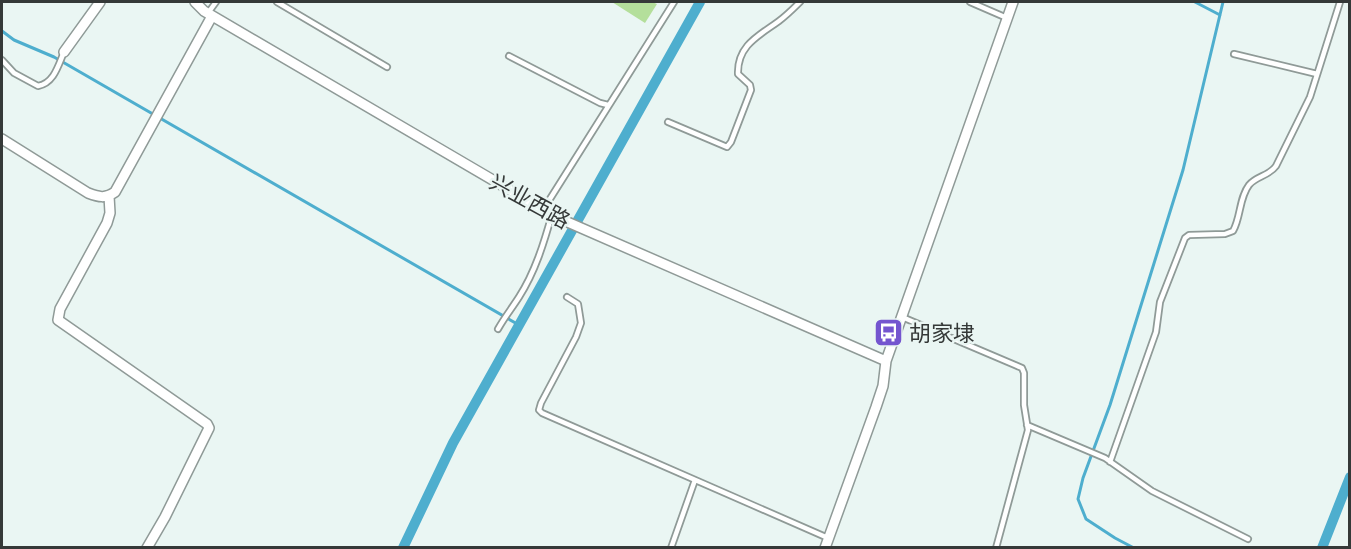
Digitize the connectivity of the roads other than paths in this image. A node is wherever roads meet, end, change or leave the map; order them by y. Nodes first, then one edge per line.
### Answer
1 (100, 2) edge
2 (194, 2) edge
3 (216, 2) edge
4 (277, 2) edge
5 (674, 2) edge
6 (800, 2) edge
7 (970, 2) edge
8 (1013, 2) edge
9 (1340, 2) edge
10 (210, 14) junction
11 (1007, 18) junction
12 (64, 52) joint
13 (1234, 54) dead end
14 (508, 56) dead end
15 (2, 60) edge
16 (387, 67) dead end
17 (1317, 74) junction
18 (608, 105) junction
19 (668, 122) dead end
20 (2, 139) edge
21 (109, 196) junction
22 (550, 214) junction
23 (567, 297) dead end
24 (901, 316) junction
25 (498, 329) dead end
26 (886, 361) junction
27 (1027, 425) junction
28 (1110, 462) junction
29 (695, 480) junction
30 (828, 537) junction
31 (1248, 539) dead end
32 (147, 548) edge
33 (671, 548) edge
34 (825, 548) edge
35 (996, 548) edge

1 - 12 street
2 - 10 street, 兴业西路
3 - 10 lane
4 - 16 lane
5 - 18 lane
6 - 19 lane
7 - 11 lane
8 - 11 street
9 - 17 lane
10 - 21 street
10 - 22 street, 兴业西路
11 - 24 street
12 - 15 lane
13 - 17 lane
14 - 18 lane
17 - 28 lane
18 - 22 lane
20 - 21 street
21 - 32 street
22 - 25 lane
22 - 26 street, 兴业西路
23 - 29 lane
24 - 26 street
24 - 27 lane
26 - 30 street
27 - 28 lane
27 - 35 lane
28 - 31 lane
29 - 30 lane
29 - 33 lane
30 - 34 street

